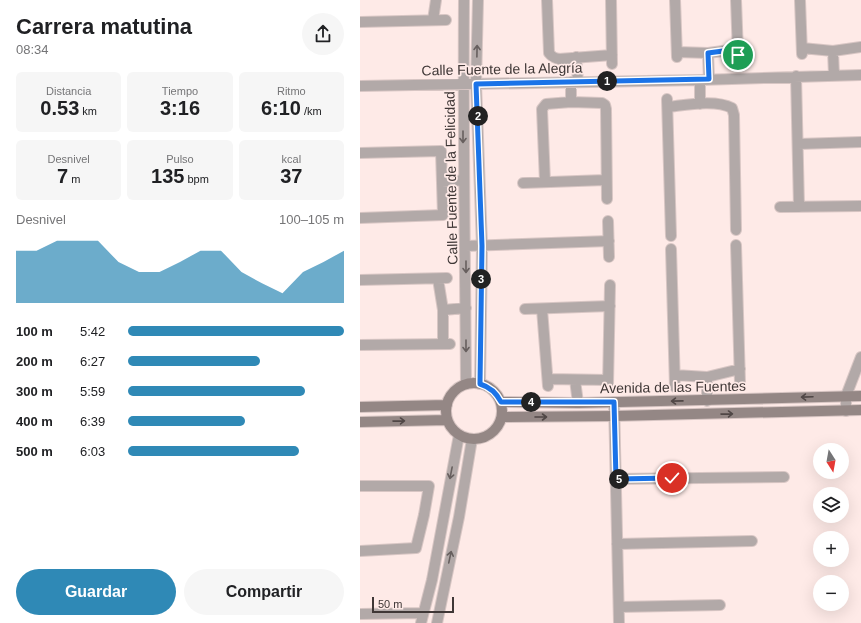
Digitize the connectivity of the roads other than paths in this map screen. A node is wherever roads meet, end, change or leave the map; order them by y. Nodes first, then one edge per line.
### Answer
1 (436, 0) edge
2 (464, 0) edge
3 (478, 0) edge
4 (547, 0) edge
5 (611, 0) edge
6 (676, 0) edge
7 (736, 0) edge
8 (800, 0) edge
9 (433, 20) junction
10 (446, 20) dead end
11 (360, 22) edge
12 (861, 47) edge
13 (833, 52) junction
14 (708, 53) junction
15 (576, 57) junction
16 (834, 75) junction
17 (861, 75) edge
18 (796, 76) junction
19 (704, 79) junction
20 (574, 82) junction
21 (464, 84) junction
22 (476, 84) junction
23 (360, 86) edge
24 (571, 102) junction
25 (700, 104) junction
26 (861, 142) edge
27 (798, 144) junction
28 (360, 153) edge
29 (464, 180) junction
30 (606, 180) junction
31 (442, 182) junction
32 (544, 182) junction
33 (523, 183) dead end
34 (607, 199) dead end
35 (861, 206) edge
36 (780, 207) dead end
37 (799, 207) junction
38 (360, 218) edge
39 (608, 221) dead end
40 (736, 230) dead end
41 (671, 236) dead end
42 (608, 241) junction
43 (736, 245) dead end
44 (466, 246) junction
45 (482, 246) junction
46 (672, 249) dead end
47 (609, 257) dead end
48 (360, 280) edge
49 (610, 285) dead end
50 (610, 306) junction
51 (466, 308) junction
52 (524, 309) dead end
53 (542, 309) junction
54 (443, 310) junction
55 (360, 345) edge
56 (861, 357) edge
57 (740, 369) junction
58 (675, 375) junction
59 (706, 377) junction
60 (575, 380) junction
61 (740, 383) dead end
62 (466, 384) junction
63 (480, 384) junction
64 (675, 387) dead end
65 (846, 396) junction
66 (861, 396) edge
67 (707, 401) junction
68 (501, 402) junction
69 (614, 402) junction
70 (578, 403) junction
71 (447, 405) junction
72 (360, 407) edge
73 (861, 410) edge
74 (846, 411) junction
75 (614, 416) junction
76 (502, 417) junction
77 (447, 420) junction
78 (360, 422) edge
79 (459, 435) junction
80 (472, 440) junction
81 (784, 476) dead end
82 (616, 479) junction
83 (361, 486) edge
84 (424, 515) junction
85 (443, 518) junction
86 (752, 541) dead end
87 (617, 544) junction
88 (362, 551) edge
89 (432, 580) junction
90 (445, 582) junction
91 (720, 605) dead end
92 (618, 607) junction
93 (422, 613) junction
94 (360, 614) edge
95 (420, 623) edge
96 (437, 623) edge
97 (619, 623) edge

1 - 9 street
2 - 21 street, Calle Fuente de la Felicidad
22 -> 3 street, Calle Fuente de la Felicidad
4 - 15 street
5 - 15 street
6 - 14 street
7 - 14 street
8 - 13 street
9 - 10 street
9 - 11 street
12 - 13 street
13 - 16 street
14 - 19 street
15 - 20 street
16 - 17 street, Calle Fuente de la Alegría
16 - 18 street, Calle Fuente de la Alegría
18 - 19 street, Calle Fuente de la Alegría
18 - 27 street
19 - 20 street, Calle Fuente de la Alegría
19 - 25 street
20 - 22 street, Calle Fuente de la Alegría
20 - 24 street
21 - 22 street, Calle Fuente de la Alegría
21 - 23 street, Calle Fuente de la Alegría
21 -> 29 street, Calle Fuente de la Felicidad
22 - 45 street, Calle Fuente de la Felicidad
24 - 30 street
24 - 32 street
25 - 40 street
25 - 41 street
26 - 27 street
27 - 37 street
28 - 31 street
29 - 31 street
29 - 44 street, Calle Fuente de la Felicidad
30 - 32 street
30 - 34 street
31 - 38 street
32 - 33 street
35 - 37 street
36 - 37 street
39 - 42 street
42 - 45 street
42 - 47 street
43 - 57 street
44 - 45 street
44 -> 51 street, Calle Fuente de la Felicidad
45 - 63 street, Calle Fuente de la Felicidad
46 - 58 street
48 - 54 street
49 - 50 street
50 - 53 street
50 - 60 street
51 - 54 street
51 -> 62 street, Calle Fuente de la Felicidad
52 - 53 street
53 - 60 street
54 - 55 street
56 - 65 street
57 - 59 street
57 - 61 street
58 - 59 street
58 - 64 street
59 - 67 street
60 - 70 street
62 - 63 street
62 - 71 street
63 - 68 street
65 - 66 street, Avenida de las Fuentes
65 -> 67 street, Avenida de las Fuentes
65 - 74 street
67 -> 69 street, Avenida de las Fuentes
68 - 70 street, Avenida de las Fuentes
68 - 76 street
69 - 70 street, Avenida de las Fuentes
69 - 75 street
71 - 72 street
71 - 77 street
73 - 74 street, Avenida de las Fuentes
75 -> 74 street, Avenida de las Fuentes
76 -> 75 street, Avenida de las Fuentes
75 - 82 street
76 - 80 street
78 -> 77 street
77 - 79 street
79 - 80 street
79 -> 85 street
90 -> 80 street
81 - 82 street
82 - 87 street
83 - 84 street
84 - 85 street
84 - 88 street
85 - 89 street
86 - 87 street
87 - 92 street
89 - 90 street
89 - 93 street
90 - 96 street
91 - 92 street
92 - 97 street
93 - 94 street
93 - 95 street

